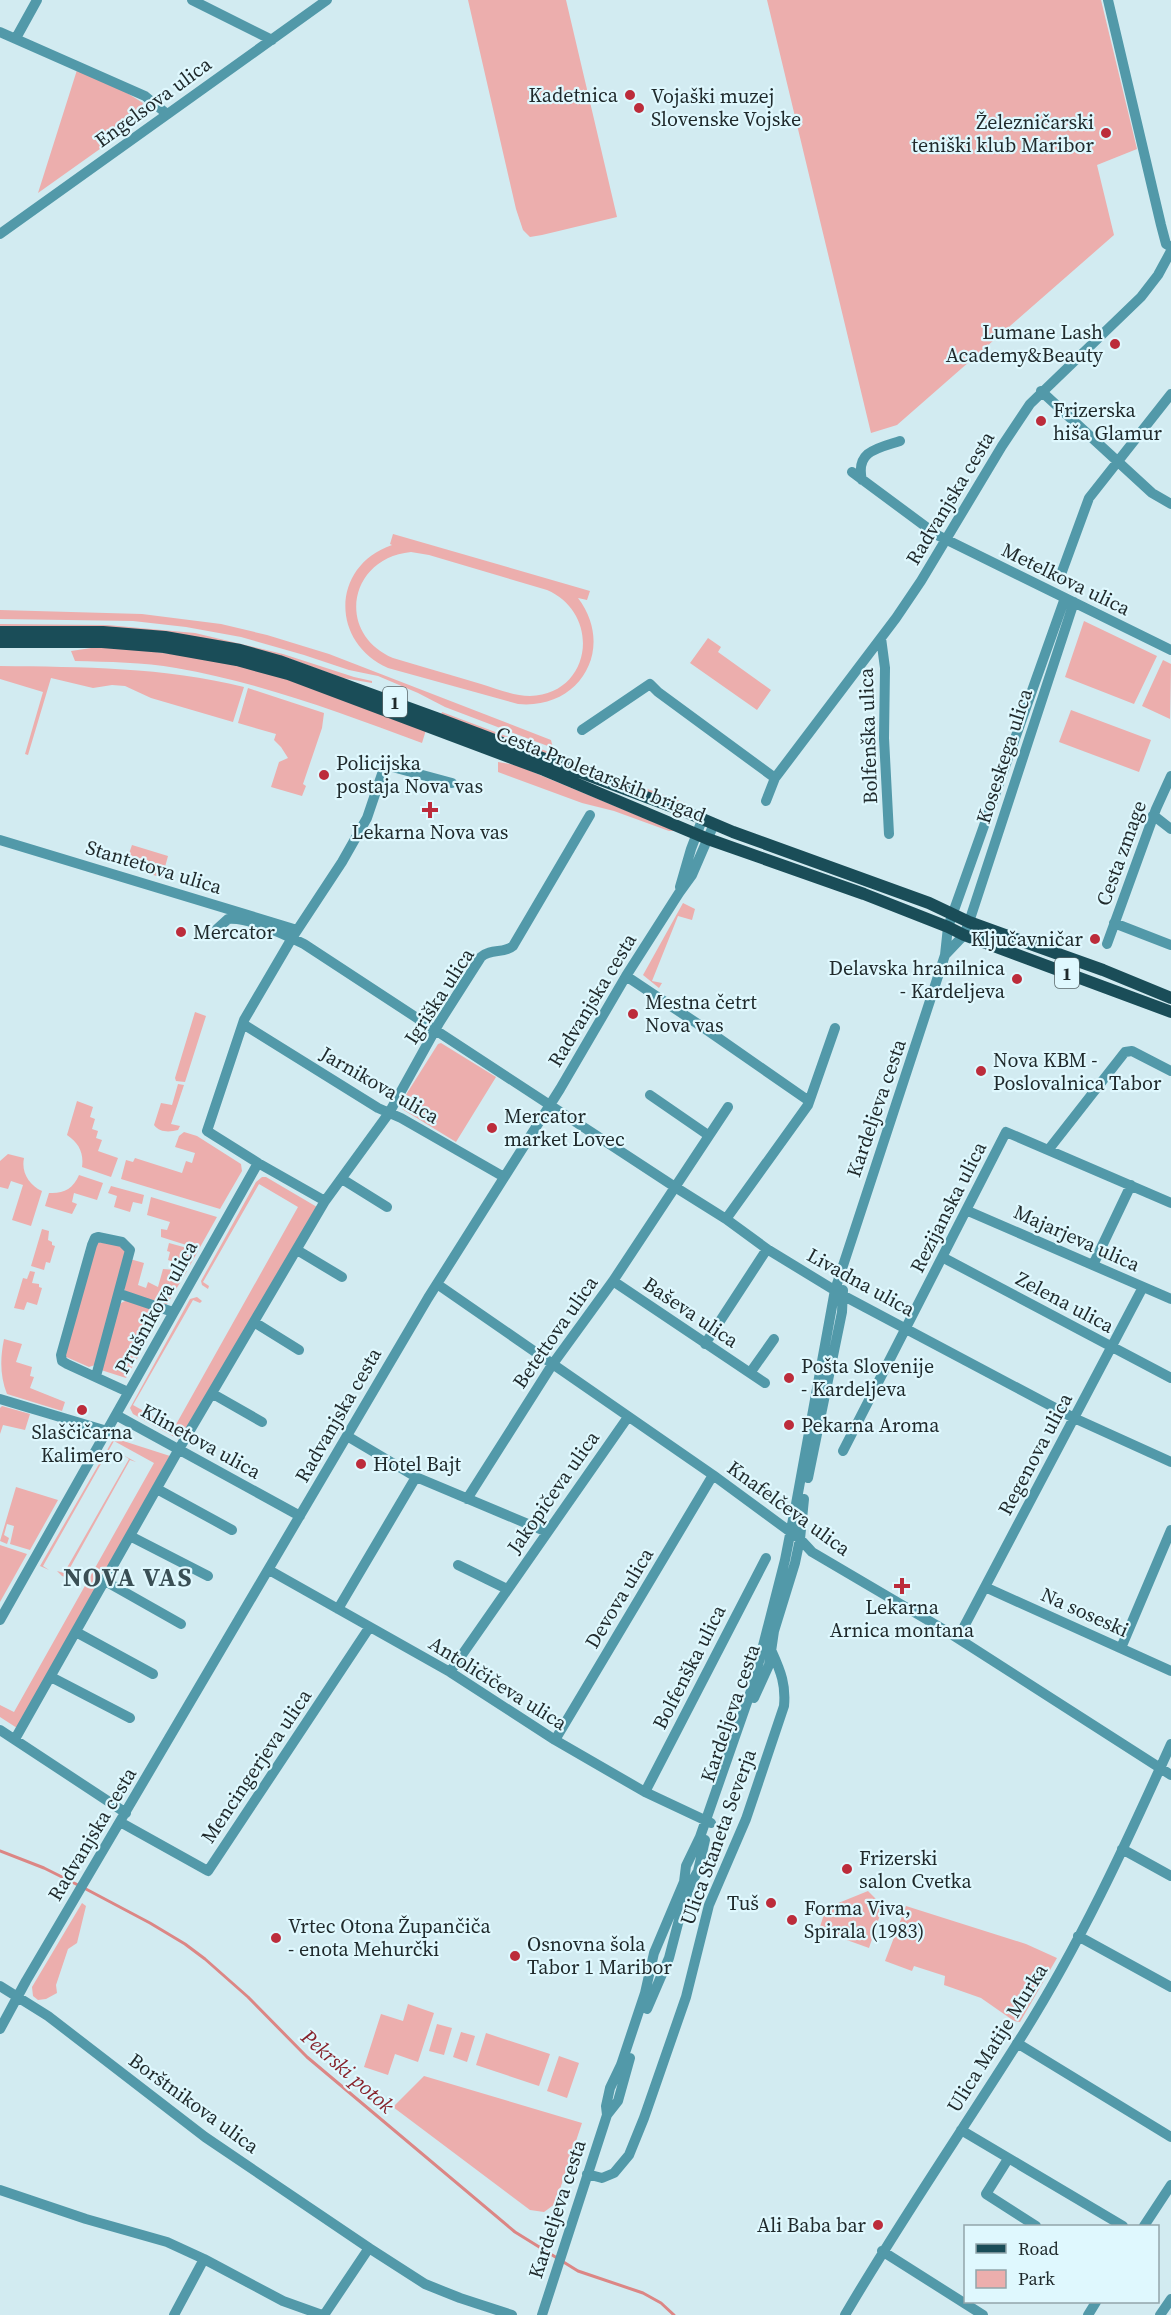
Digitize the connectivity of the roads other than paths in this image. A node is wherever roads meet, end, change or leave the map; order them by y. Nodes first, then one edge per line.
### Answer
1 (37, 0) edge
2 (192, 0) edge
3 (327, 0) edge
4 (1108, 0) edge
5 (0, 32) edge
6 (16, 38) junction
7 (272, 40) junction
8 (167, 114) junction
9 (0, 234) edge
10 (1171, 249) edge
11 (1041, 391) junction
12 (1171, 394) edge
13 (900, 441) dead end
14 (1118, 461) junction
15 (852, 472) dead end
16 (862, 480) junction
17 (1171, 504) edge
18 (945, 539) junction
19 (1060, 577) dead end
20 (1069, 600) junction
21 (0, 632) edge
22 (881, 638) junction
23 (0, 642) edge
24 (1171, 650) edge
25 (582, 730) dead end
26 (1171, 776) edge
27 (775, 778) junction
28 (452, 783) dead end
29 (766, 801) dead end
30 (590, 815) dead end
31 (1154, 815) junction
32 (708, 822) junction
33 (1171, 829) edge
34 (889, 834) dead end
35 (702, 836) junction
36 (0, 840) edge
37 (953, 913) junction
38 (969, 921) junction
39 (1114, 923) junction
40 (948, 927) junction
41 (217, 929) dead end
42 (295, 934) junction
43 (964, 935) junction
44 (1107, 944) dead end
45 (1171, 945) edge
46 (945, 955) junction
47 (626, 976) junction
48 (1171, 998) edge
49 (1171, 1012) edge
50 (243, 1022) junction
51 (835, 1028) dead end
52 (436, 1030) junction
53 (1171, 1071) edge
54 (650, 1095) dead end
55 (809, 1101) junction
56 (550, 1104) junction
57 (728, 1107) dead end
58 (389, 1113) junction
59 (708, 1135) junction
60 (1048, 1149) junction
61 (258, 1163) junction
62 (504, 1177) junction
63 (342, 1179) junction
64 (1131, 1185) junction
65 (675, 1187) junction
66 (325, 1201) junction
67 (1171, 1203) edge
68 (387, 1207) dead end
69 (968, 1211) junction
70 (726, 1219) junction
71 (767, 1249) junction
72 (297, 1250) junction
73 (942, 1257) junction
74 (1093, 1264) junction
75 (342, 1277) dead end
76 (613, 1281) junction
77 (437, 1284) junction
78 (1143, 1287) junction
79 (840, 1293) junction
80 (120, 1294) junction
81 (1171, 1299) edge
82 (173, 1312) junction
83 (254, 1322) junction
84 (906, 1327) junction
85 (774, 1339) dead end
86 (705, 1344) junction
87 (1111, 1347) junction
88 (299, 1350) dead end
89 (552, 1365) junction
90 (750, 1373) junction
91 (96, 1376) junction
92 (1171, 1378) edge
93 (765, 1383) dead end
94 (128, 1392) junction
95 (213, 1394) junction
96 (0, 1399) edge
97 (116, 1414) junction
98 (628, 1417) junction
99 (1074, 1418) junction
100 (262, 1422) dead end
101 (107, 1431) junction
102 (346, 1436) junction
103 (179, 1449) junction
104 (843, 1451) dead end
105 (1171, 1461) edge
106 (713, 1475) junction
107 (416, 1477) junction
108 (157, 1489) junction
109 (466, 1499) junction
110 (300, 1516) junction
111 (232, 1530) dead end
112 (1171, 1530) edge
113 (547, 1532) junction
114 (790, 1532) junction
115 (130, 1536) junction
116 (800, 1539) junction
117 (766, 1558) dead end
118 (458, 1564) dead end
119 (269, 1570) junction
120 (208, 1576) dead end
121 (105, 1581) junction
122 (985, 1587) junction
123 (507, 1588) junction
124 (338, 1609) junction
125 (0, 1620) edge
126 (181, 1624) dead end
127 (369, 1628) junction
128 (76, 1632) junction
129 (958, 1638) junction
130 (1121, 1648) junction
131 (771, 1652) junction
132 (1171, 1671) edge
133 (450, 1672) junction
134 (153, 1674) dead end
135 (51, 1677) junction
136 (130, 1718) dead end
137 (0, 1730) edge
138 (15, 1739) junction
139 (555, 1740) junction
140 (1171, 1744) edge
141 (1160, 1769) junction
142 (1171, 1775) edge
143 (645, 1792) junction
144 (123, 1817) junction
145 (708, 1822) junction
146 (1122, 1849) junction
147 (1171, 1876) edge
148 (1078, 1936) junction
149 (0, 1986) edge
150 (1171, 1987) edge
151 (18, 1996) junction
152 (0, 2029) edge
153 (1017, 2043) junction
154 (607, 2115) junction
155 (961, 2130) junction
156 (1171, 2137) edge
157 (1008, 2159) junction
158 (587, 2174) junction
159 (1171, 2185) edge
160 (0, 2190) edge
161 (1034, 2225) edge
162 (1121, 2225) edge
163 (1145, 2225) edge
164 (369, 2248) junction
165 (882, 2252) junction
166 (204, 2259) junction
167 (1171, 2299) edge
168 (174, 2315) edge
169 (323, 2315) edge
170 (512, 2315) edge
171 (542, 2315) edge
172 (845, 2315) edge
173 (983, 2315) edge
174 (1160, 2315) edge

1 - 6 street
2 - 7 street
3 - 7 street, Engelsova ulica
4 - 10 street
5 - 6 street
6 - 8 street
7 - 8 street, Engelsova ulica
8 - 9 street, Engelsova ulica
10 - 11 street, Radvanjska cesta
11 - 14 street
11 - 18 street, Radvanjska cesta
12 - 14 street
13 - 16 street
14 - 17 street
14 - 19 street
15 - 16 street, Metelkova ulica
16 - 18 street, Metelkova ulica
18 - 20 street, Metelkova ulica
18 - 22 street, Radvanjska cesta
20 - 24 street, Metelkova ulica
20 - 37 street, Koseskega ulica
20 - 38 street, Koseskega ulica
21 - 32 main road, Cesta Proletarskih brigad / 1
22 - 27 street, Radvanjska cesta
22 - 34 street, Bolfenška ulica
23 - 35 main road, Cesta Proletarskih brigad / 1
25 - 27 street
26 - 31 street, Cesta zmage
27 - 29 street, Radvanjska cesta
28 - 42 street
30 - 52 street, Igriška ulica
31 - 33 street
31 - 39 street, Cesta zmage
32 - 35 street, Radvanjska cesta
32 - 37 main road, Cesta Proletarskih brigad / 1
35 - 40 main road, Cesta Proletarskih brigad / 1
35 - 47 street, Radvanjska cesta
36 - 42 street, Stantetova ulica
37 - 38 main road, Cesta Proletarskih brigad / 1
37 - 40 street, Koseskega ulica
38 - 43 street, Koseskega ulica
38 - 48 main road, Cesta Proletarskih brigad / 1
39 - 44 street, Cesta zmage
39 - 45 street
40 - 43 main road, Cesta Proletarskih brigad / 1
40 - 46 street, Koseskega ulica
41 - 42 street
42 - 50 street
42 - 52 street, Livadna ulica
43 - 46 street
43 - 49 main road, Cesta Proletarskih brigad / 1
46 - 79 street, Kardeljeva cesta
47 - 55 street
47 - 56 street, Radvanjska cesta
50 - 58 street, Jarnikova ulica
50 - 61 street
51 - 55 street
52 - 56 street, Livadna ulica
52 - 58 street, Igriška ulica
53 - 60 street
54 - 59 street
55 - 70 street
56 - 62 street, Radvanjska cesta
56 - 65 street, Livadna ulica
57 - 59 street, Betettova ulica
58 - 62 street, Jarnikova ulica
58 - 63 street, Igriška ulica
59 - 65 street, Betettova ulica
60 - 64 street, Rezijanska ulica
60 - 69 street, Rezijanska ulica
61 - 66 street
61 - 82 street, Prušnikova ulica
62 - 77 street, Radvanjska cesta
63 - 66 street, Igriška ulica
63 - 68 street
64 - 67 street, Rezijanska ulica
64 - 74 street
65 - 70 street, Livadna ulica
65 - 76 street, Betettova ulica
66 - 72 street, Igriška ulica
69 - 73 street, Rezijanska ulica
69 - 74 street, Majarjeva ulica
70 - 71 street, Livadna ulica
71 - 79 street, Livadna ulica
71 - 86 street
72 - 75 street
72 - 83 street, Igriška ulica
73 - 84 street, Rezijanska ulica
73 - 87 street, Zelena ulica
74 - 78 street, Majarjeva ulica
76 - 86 street, Baševa ulica
76 - 89 street, Betettova ulica
77 - 89 street, Knafelčeva ulica
77 - 102 street, Radvanjska cesta
78 - 81 street, Majarjeva ulica
78 - 87 street, Regenova ulica
79 - 84 street, Livadna ulica
79 - 114 street, Kardeljeva cesta
79 - 116 street, Kardeljeva cesta
80 - 82 street
80 - 91 street
80 - 91 street
82 - 94 street, Prušnikova ulica
83 - 88 street
83 - 95 street, Igriška ulica
84 - 99 street, Livadna ulica
84 - 104 street, Rezijanska ulica
85 - 90 street, Baševa ulica
86 - 90 street, Baševa ulica
87 - 92 street, Zelena ulica
87 - 99 street, Regenova ulica
89 - 98 street, Knafelčeva ulica
89 - 109 street, Betettova ulica
90 - 93 street, Baševa ulica
91 - 94 street
94 - 97 street, Prušnikova ulica
95 - 100 street
95 - 103 street, Igriška ulica
96 - 101 street
97 - 101 street, Prušnikova ulica
97 - 103 street, Klinetova ulica
98 - 106 street, Knafelčeva ulica
98 - 113 street, Jakopičeva ulica
99 - 105 street, Livadna ulica
99 - 122 street, Regenova ulica
101 - 125 street, Prušnikova ulica
102 - 107 street
102 - 110 street, Radvanjska cesta
103 - 108 street, Igriška ulica
103 - 110 street, Klinetova ulica
106 - 114 street, Knafelčeva ulica
106 - 139 street, Devova ulica
107 - 109 street
107 - 124 street
108 - 111 street
108 - 115 street, Igriška ulica
109 - 113 street
110 - 119 street, Radvanjska cesta
112 - 130 street
113 - 123 street, Jakopičeva ulica
114 - 116 street, Knafelčeva ulica
114 - 145 street, Kardeljeva cesta
115 - 120 street
115 - 121 street, Igriška ulica
116 - 129 street, Knafelčeva ulica
116 - 131 street, Kardeljeva cesta
117 - 143 street, Bolfenška ulica
118 - 123 street
119 - 124 street, Antoličičeva ulica
119 - 144 street, Radvanjska cesta
121 - 126 street
121 - 128 street, Igriška ulica
122 - 129 street, Regenova ulica
122 - 130 street, Na soseski
123 - 133 street, Jakopičeva ulica
124 - 127 street, Antoličičeva ulica
127 - 133 street, Antoličičeva ulica
127 - 144 street, Mencingerjeva ulica
128 - 134 street
128 - 135 street, Igriška ulica
129 - 141 street, Knafelčeva ulica
130 - 132 street, Na soseski
131 - 145 street, Kardeljeva cesta
131 - 158 street, Ulica Staneta Severja
133 - 139 street, Antoličičeva ulica
135 - 136 street
135 - 138 street, Igriška ulica
137 - 138 street
138 - 144 street
139 - 143 street, Antoličičeva ulica
140 - 141 street, Ulica Matije Murka
141 - 142 street, Knafelčeva ulica
141 - 146 street, Ulica Matije Murka
143 - 145 street, Antoličičeva ulica
144 - 151 street, Radvanjska cesta
145 - 154 street, Kardeljeva cesta
145 - 154 street, Kardeljeva cesta
146 - 147 street
146 - 148 street, Ulica Matije Murka
148 - 150 street
148 - 153 street, Ulica Matije Murka
149 - 151 street, Borštnikova ulica
151 - 152 street, Radvanjska cesta
151 - 164 street, Borštnikova ulica
153 - 155 street, Ulica Matije Murka
153 - 156 street
154 - 158 street, Kardeljeva cesta
155 - 157 street
155 - 165 street, Ulica Matije Murka
157 - 161 street
157 - 162 street
158 - 171 street, Kardeljeva cesta
159 - 163 street
160 - 166 street
164 - 169 street
164 - 170 street, Borštnikova ulica
165 - 172 street, Ulica Matije Murka
165 - 173 street
166 - 168 street
166 - 169 street
167 - 174 street

